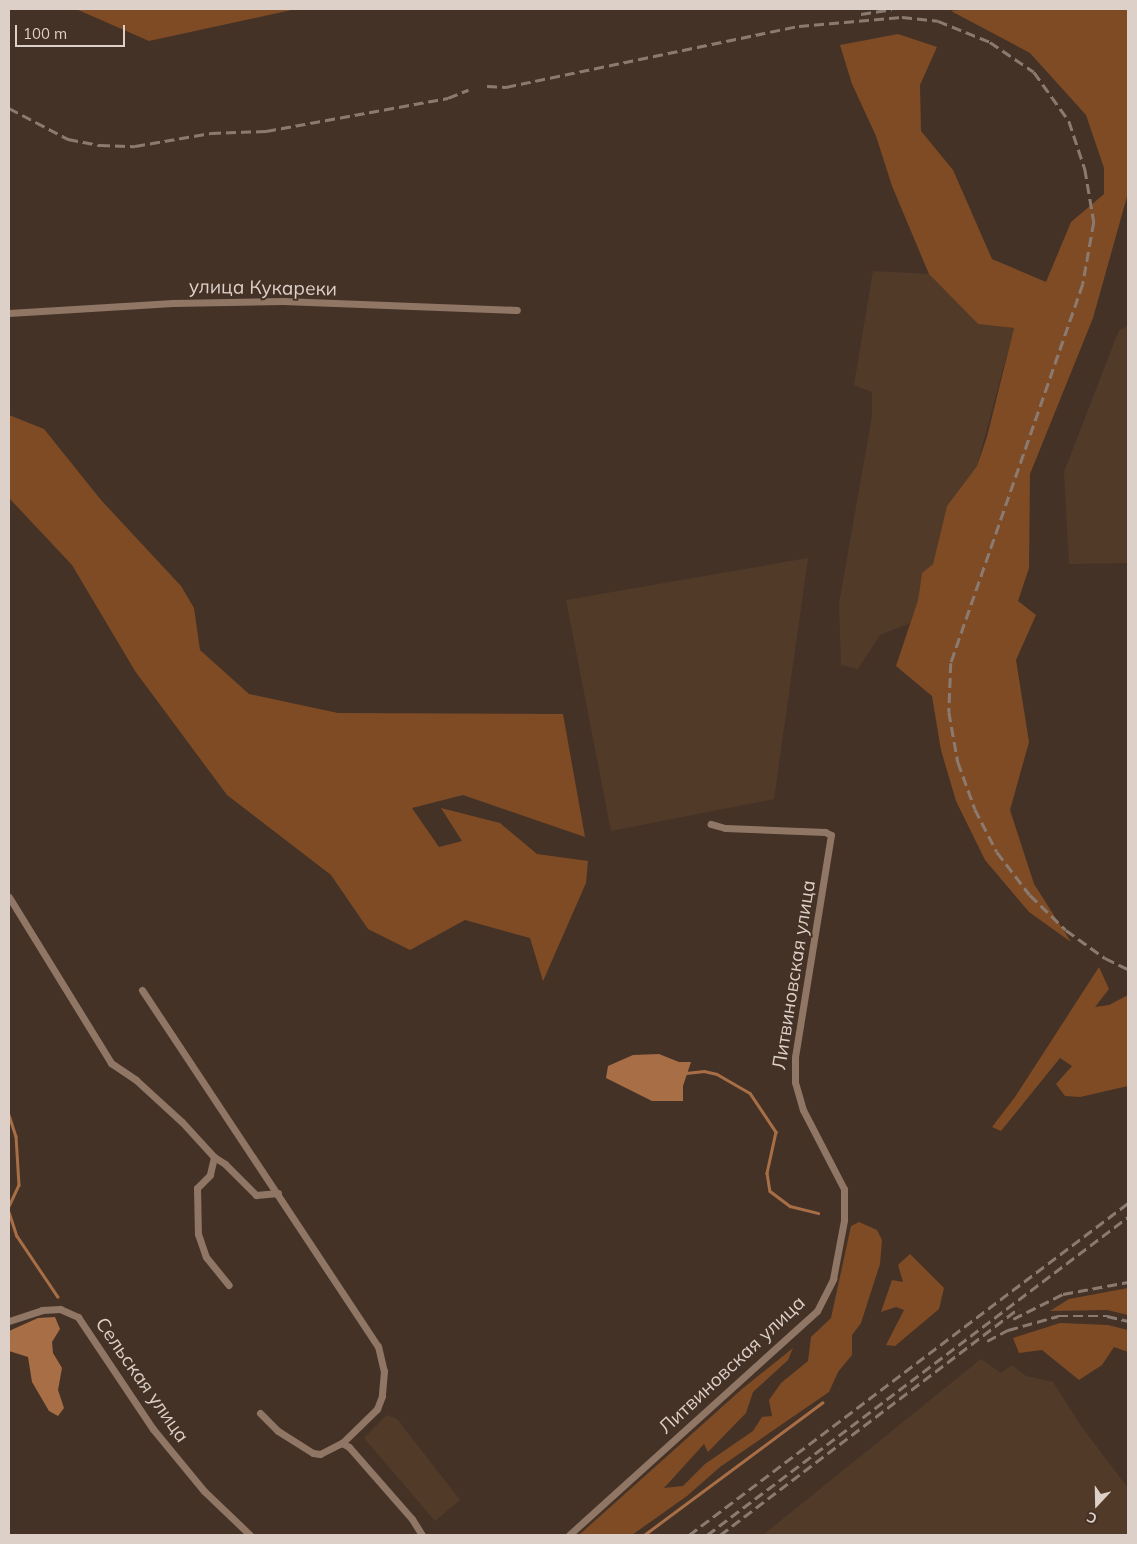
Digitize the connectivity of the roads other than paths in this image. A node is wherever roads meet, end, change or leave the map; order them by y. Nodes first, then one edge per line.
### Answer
1 (516, 310) dead end
2 (9, 313) edge
3 (711, 824) dead end
4 (9, 897) edge
5 (142, 990) dead end
6 (214, 1157) junction
7 (278, 1193) junction
8 (230, 1285) dead end
9 (9, 1321) edge
10 (260, 1413) dead end
11 (342, 1443) junction
12 (250, 1535) edge
13 (422, 1535) edge
14 (569, 1535) edge

1 - 2 street, улица Кукареки
3 - 14 street, Литвиновская улица
4 - 6 street
5 - 7 street
6 - 7 street
6 - 8 street
7 - 11 street
9 - 12 street, Сельская улица
10 - 11 street
11 - 13 street

